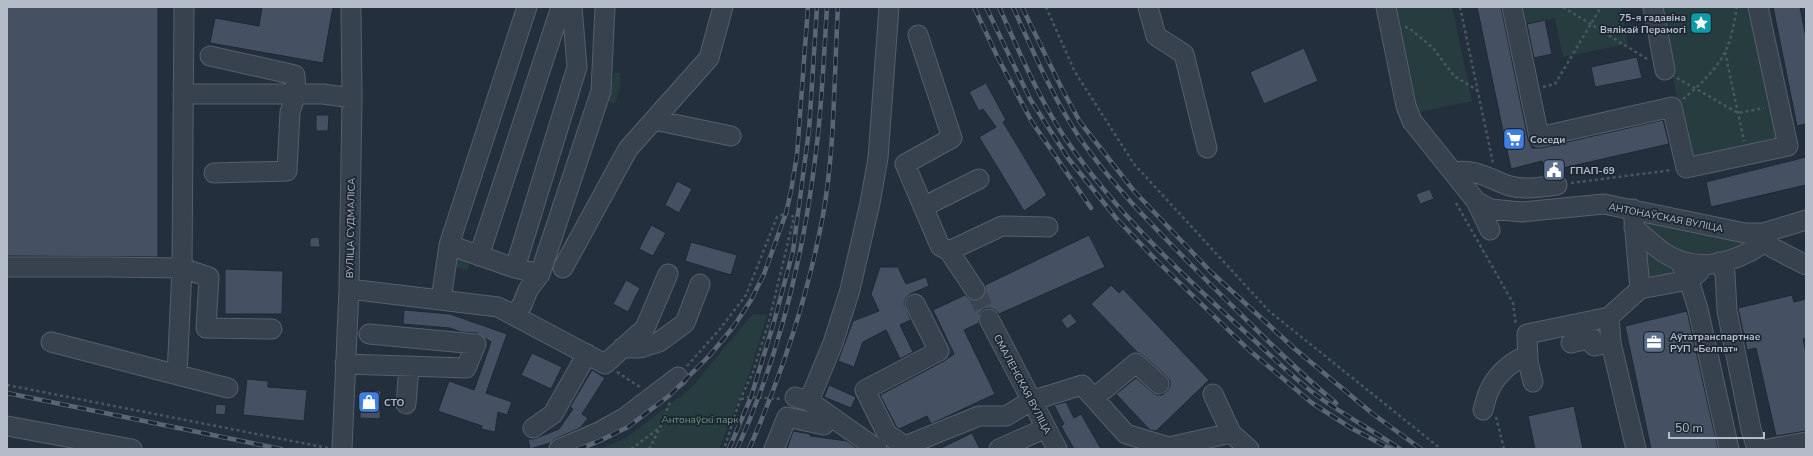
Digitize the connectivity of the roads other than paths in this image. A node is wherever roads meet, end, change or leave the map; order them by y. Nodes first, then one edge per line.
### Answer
1 (184, 7) edge
2 (351, 7) edge
3 (528, 7) edge
4 (561, 7) edge
5 (572, 7) edge
6 (605, 7) edge
7 (723, 7) edge
8 (890, 7) edge
9 (1148, 7) edge
10 (1512, 7) edge
11 (1653, 7) edge
12 (1758, 7) edge
13 (1388, 14) edge
14 (918, 35) dead end
15 (210, 56) dead end
16 (1665, 70) road end
17 (183, 94) junction
18 (296, 94) junction
19 (352, 98) junction
20 (654, 120) junction
21 (731, 136) dead end
22 (1207, 148) dead end
23 (1453, 172) junction
24 (214, 173) dead end
25 (979, 179) dead end
26 (1557, 185) road end
27 (1476, 201) junction
28 (923, 207) junction
29 (1633, 209) junction
30 (1806, 220) edge
31 (1048, 227) dead end
32 (1634, 228) junction
33 (1490, 230) dead end
34 (1765, 237) junction
35 (449, 245) junction
36 (950, 251) junction
37 (479, 256) junction
38 (1679, 260) junction
39 (1714, 264) junction
40 (1806, 265) edge
41 (7, 267) edge
42 (182, 268) junction
43 (515, 268) junction
44 (563, 268) dead end
45 (540, 274) junction
46 (668, 274) dead end
47 (1689, 280) junction
48 (700, 284) dead end
49 (349, 289) junction
50 (1640, 289) junction
51 (975, 290) tunnel mouth
52 (441, 300) junction
53 (915, 304) dead end
54 (513, 315) junction
55 (1609, 317) junction
56 (989, 319) tunnel mouth
57 (272, 329) dead end
58 (369, 334) dead end
59 (51, 342) dead end
60 (1571, 343) dead end
61 (1611, 343) junction
62 (622, 348) junction
63 (587, 354) junction
64 (1528, 356) junction
65 (345, 364) junction
66 (408, 367) junction
67 (177, 375) junction
68 (678, 377) road end
69 (1533, 382) dead end
70 (1159, 384) dead end
71 (228, 388) dead end
72 (1214, 394) dead end
73 (1094, 398) junction
74 (1031, 401) junction
75 (406, 404) dead end
76 (1489, 412) road end
77 (824, 425) dead end
78 (7, 426) edge
79 (533, 428) dead end
80 (1046, 428) junction
81 (1231, 433) junction
82 (1806, 442) edge
83 (132, 449) edge
84 (335, 449) edge
85 (559, 449) edge
86 (774, 449) edge
87 (877, 449) edge
88 (999, 449) edge
89 (1057, 449) edge
90 (1250, 449) edge
91 (1636, 449) edge
92 (1729, 449) edge
93 (1757, 449) edge
94 (1768, 449) edge

1 - 17 street
2 - 19 street, ВУЛІЦА СУДМАЛІСА
3 - 35 street
4 - 37 street
5 - 43 street
6 - 45 street
7 - 20 street
8 - 87 street
9 - 22 street
10 - 12 street
11 - 16 street
13 - 23 street, АНТОНАЎСКАЯ ВУЛІЦА
14 - 28 street
15 - 18 street
17 - 18 street
17 - 42 street
18 - 19 street
18 - 24 street
19 - 49 street, ВУЛІЦА СУДМАЛІСА
20 - 21 street
20 - 44 street
23 - 26 street
23 - 27 street, АНТОНАЎСКАЯ ВУЛІЦА
25 - 28 street
27 - 29 street, АНТОНАЎСКАЯ ВУЛІЦА
27 - 33 street
28 - 36 street
29 - 32 street
29 - 34 street, АНТОНАЎСКАЯ ВУЛІЦА
30 - 34 street, АНТОНАЎСКАЯ ВУЛІЦА
31 - 36 street
32 - 38 street
32 - 50 street
34 - 39 street
34 - 40 street
35 - 37 street
35 - 52 street
36 - 51 street
37 - 43 street
38 - 39 street
38 - 47 street
39 - 47 street
39 - 93 street
41 - 42 street
42 - 57 street
42 - 67 street
43 - 45 street
45 - 54 street
46 - 62 street
47 - 50 street
47 - 92 street
48 - 62 street
49 - 52 street
49 - 65 street, ВУЛІЦА СУДМАЛІСА
50 - 55 street
52 - 54 street
53 - 74 street
54 - 63 street
55 - 61 street
55 - 64 street
56 - 74 street, СМАЛЕНСКАЯ ВУЛІЦА
58 - 66 street
59 - 67 street
60 - 61 street
61 - 91 street
62 - 63 street
63 - 79 street
64 - 69 street
64 - 76 street
65 - 66 street
65 - 84 street, ВУЛІЦА СУДМАЛІСА
66 - 75 street
67 - 71 street
68 - 85 street
70 - 73 street
72 - 81 street
73 - 74 street
73 - 81 street
74 - 80 street, СМАЛЕНСКАЯ ВУЛІЦА
77 - 86 street
78 - 83 street
80 - 88 street
80 - 89 street, СМАЛЕНСКАЯ ВУЛІЦА
81 - 90 street
82 - 94 street

